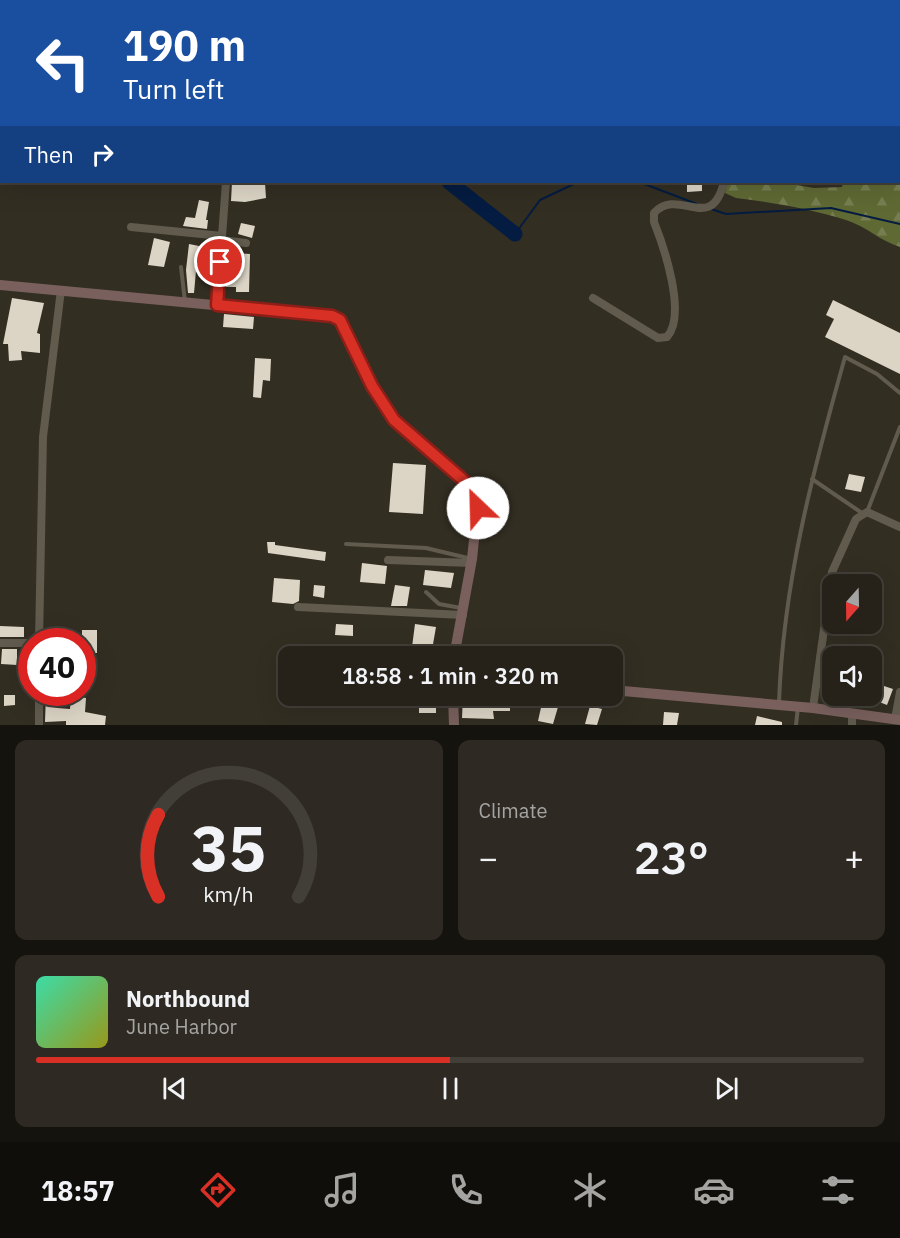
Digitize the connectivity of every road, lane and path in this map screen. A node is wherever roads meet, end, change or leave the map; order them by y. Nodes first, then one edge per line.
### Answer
1 (226, 183) edge
2 (724, 183) edge
3 (131, 227) dead end
4 (222, 238) junction
5 (246, 243) dead end
6 (181, 267) dead end
7 (0, 285) edge
8 (61, 290) junction
9 (593, 297) dead end
10 (185, 303) junction
11 (217, 305) junction
12 (900, 393) edge
13 (900, 427) edge
14 (812, 479) junction
15 (865, 512) junction
16 (900, 527) edge
17 (346, 544) dead end
18 (388, 560) dead end
19 (472, 561) junction
20 (426, 592) dead end
21 (298, 607) dead end
22 (464, 611) junction
23 (39, 628) edge
24 (0, 642) edge
25 (18, 643) edge
26 (456, 646) edge
27 (623, 691) edge
28 (900, 692) edge
29 (779, 705) junction
30 (39, 706) edge
31 (453, 706) edge
32 (798, 707) junction
33 (813, 708) junction
34 (852, 719) edge
35 (898, 719) edge
36 (39, 725) edge
37 (454, 725) edge
38 (796, 725) edge

1 - 4 street
2 - 9 street
3 - 4 street
4 - 5 street
4 - 11 street
6 - 10 lane
7 - 8 street
8 - 10 street
8 - 23 street
10 - 11 street
11 - 19 street
12 - 14 lane
13 - 15 lane
14 - 15 lane
14 - 29 lane
15 - 16 street
15 - 33 street
17 - 19 lane
18 - 19 street
19 - 22 street
20 - 22 lane
21 - 22 street
22 - 26 street
24 - 25 street
27 - 29 street
28 - 35 street
29 - 32 street
30 - 36 street
31 - 37 street
32 - 33 street
32 - 38 lane
33 - 34 street
34 - 35 street

